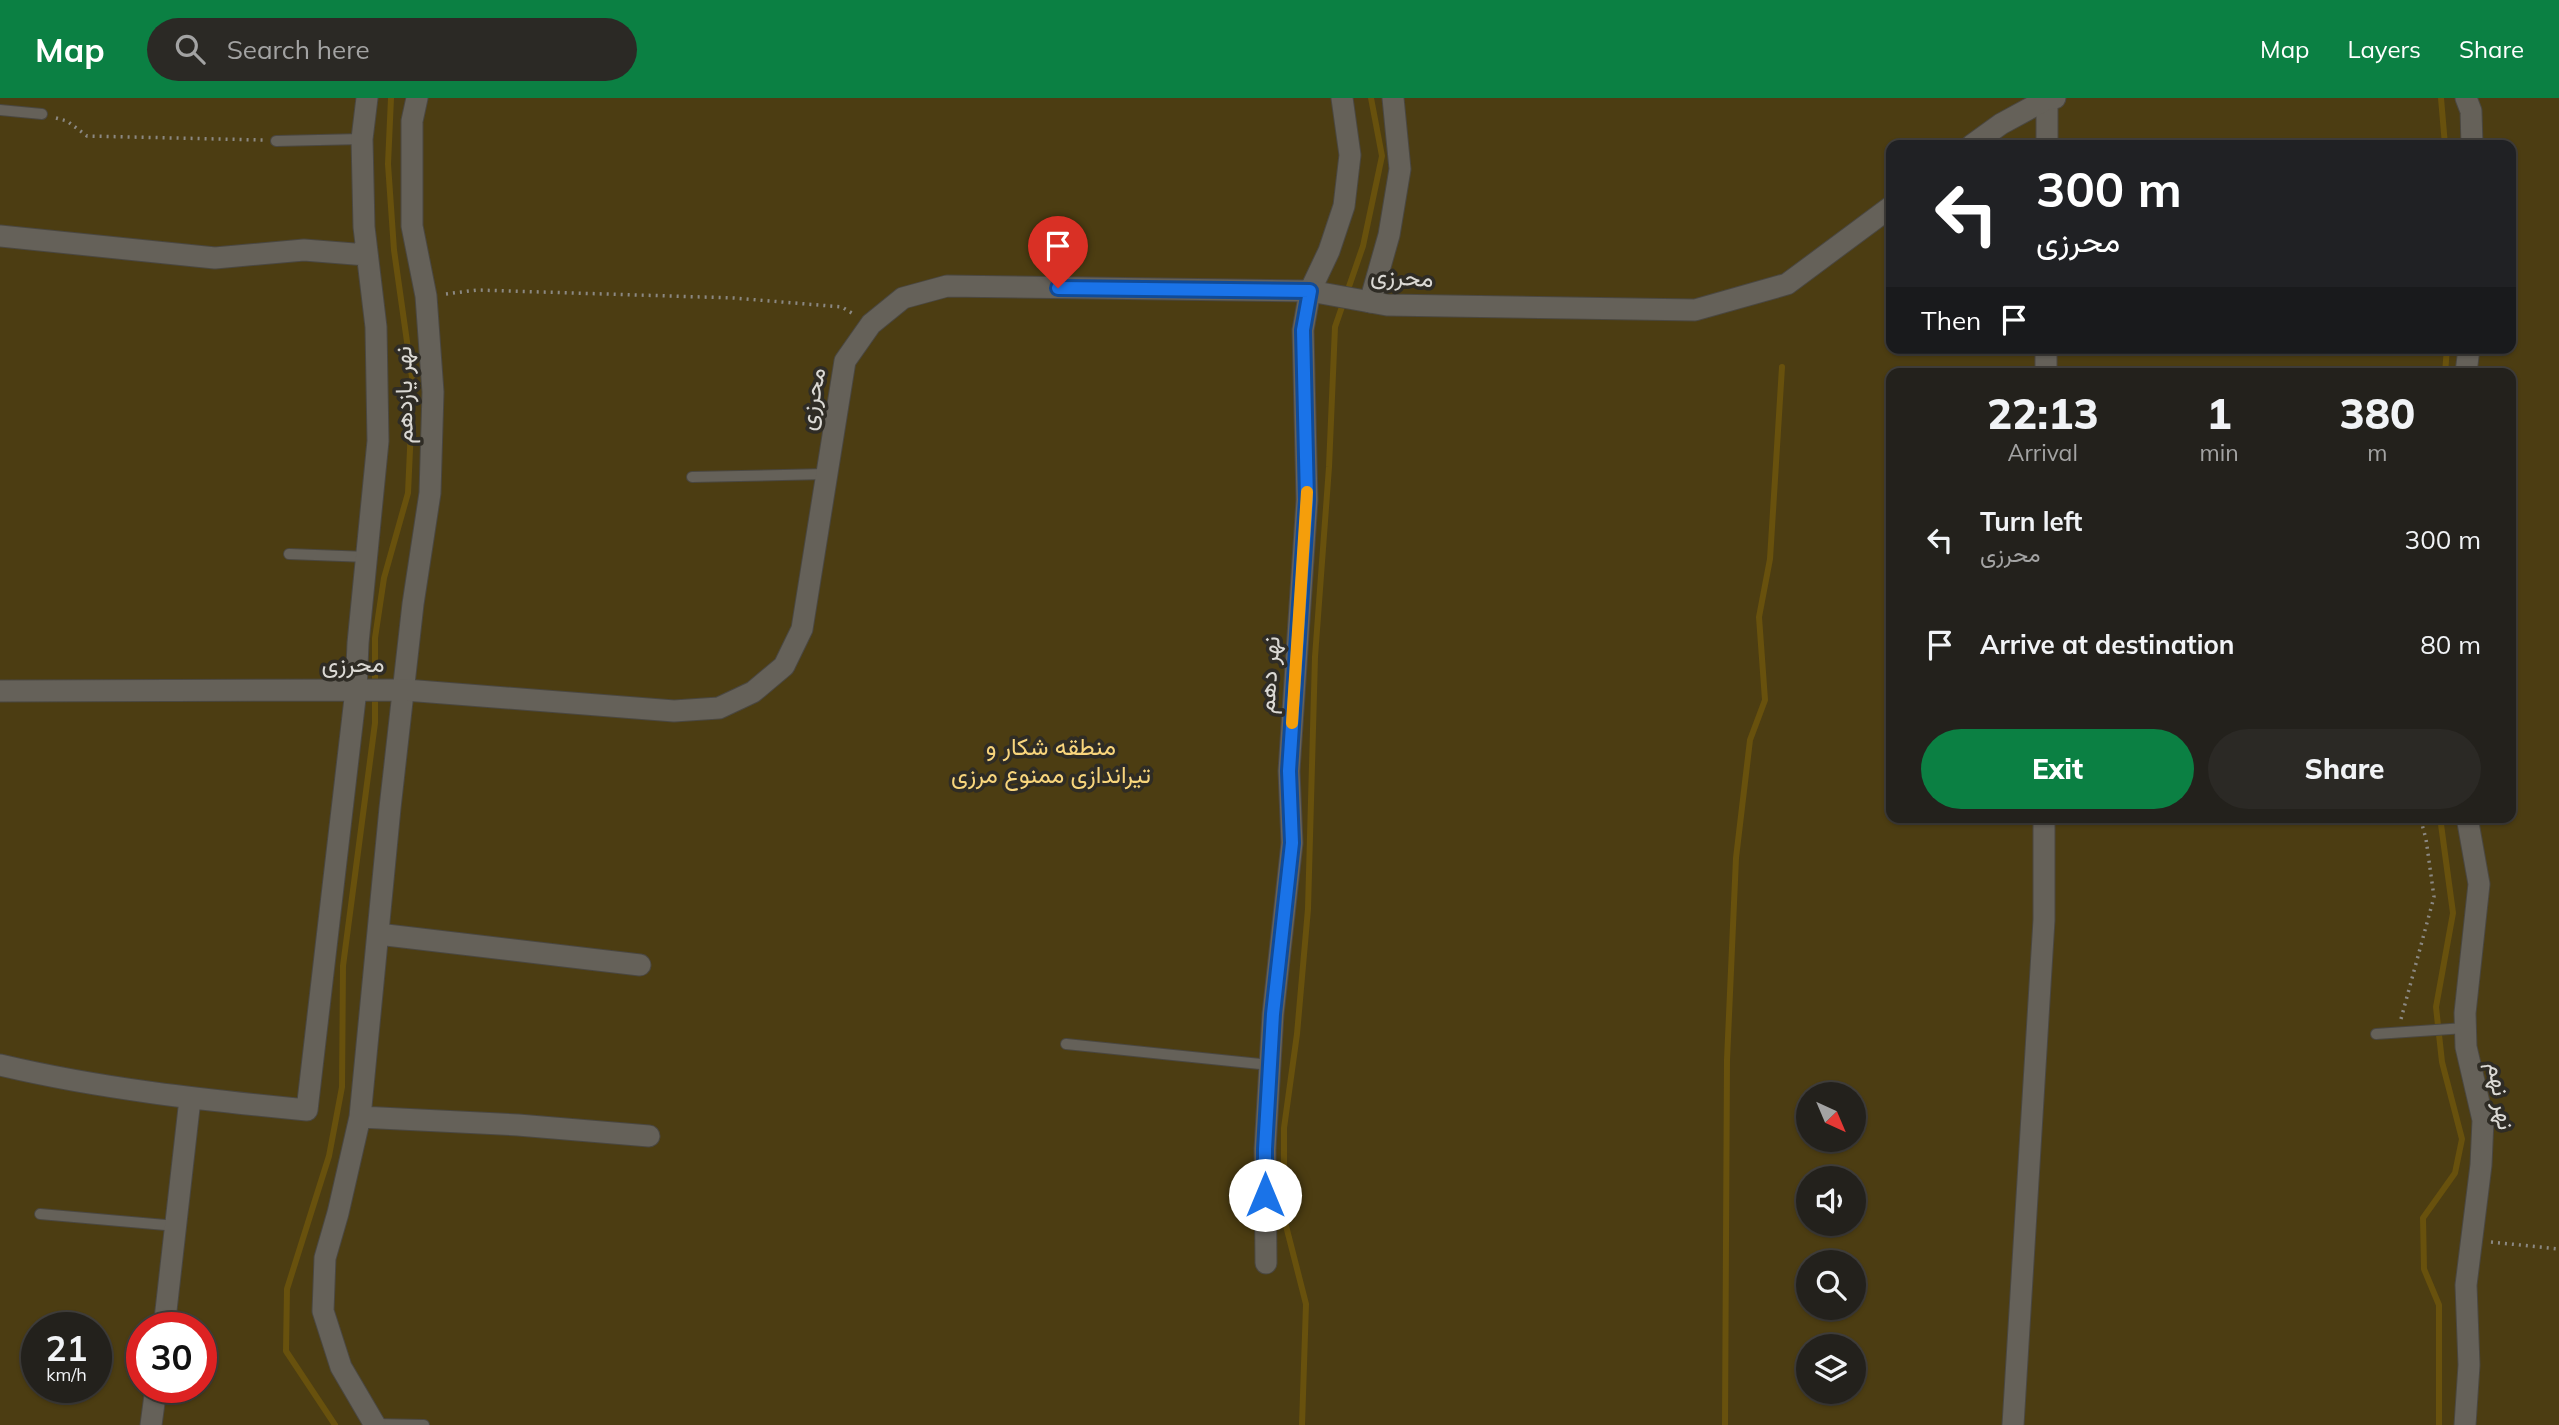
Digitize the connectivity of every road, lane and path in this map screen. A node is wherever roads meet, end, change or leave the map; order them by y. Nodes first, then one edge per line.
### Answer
1 (366, 98) edge
2 (417, 98) edge
3 (1342, 98) edge
4 (1393, 98) edge
5 (2048, 98) edge
6 (2466, 98) edge
7 (0, 110) edge
8 (42, 114) joint
9 (362, 139) junction
10 (1979, 140) edge
11 (2047, 140) edge
12 (2472, 140) edge
13 (276, 141) joint
14 (1886, 210) edge
15 (0, 236) edge
16 (367, 255) junction
17 (1316, 292) junction
18 (426, 296) junction
19 (1363, 301) junction
20 (871, 324) junction
21 (826, 474) junction
22 (692, 477) dead end
23 (289, 554) dead end
24 (368, 557) junction
25 (361, 690) junction
26 (399, 690) junction
27 (0, 691) edge
28 (2044, 823) edge
29 (2422, 823) edge
30 (2469, 823) edge
31 (378, 934) junction
32 (640, 965) dead end
33 (2459, 1028) junction
34 (2397, 1032) junction
35 (2376, 1034) dead end
36 (1066, 1044) dead end
37 (0, 1065) edge
38 (1270, 1065) junction
39 (190, 1099) junction
40 (360, 1117) junction
41 (649, 1136) dead end
42 (40, 1214) dead end
43 (177, 1226) junction
44 (2470, 1239) junction
45 (2559, 1249) edge
46 (1266, 1263) dead end
47 (166, 1312) edge
48 (154, 1403) edge
49 (375, 1424) edge
50 (151, 1425) edge
51 (424, 1425) edge
52 (2013, 1425) edge
53 (2465, 1425) edge

1 - 9 street
2 - 18 street, نهر یازدهم
3 - 17 street, نهر دهم
4 - 19 street
5 - 10 street
5 - 11 street
6 - 12 street
7 - 8 lane
8 - 13 path
9 - 13 lane
9 - 16 street
14 - 19 street, محرزی
15 - 16 street
16 - 24 street
17 - 19 street, محرزی
17 - 20 street, محرزی
17 - 38 street, نهر دهم
18 - 20 path
18 - 26 street, نهر یازدهم
20 - 21 street, محرزی
21 - 22 lane
21 - 26 street, محرزی
23 - 24 lane
24 - 25 street
25 - 26 street, محرزی
25 - 27 street, محرزی
25 - 39 street
26 - 31 street, نهر یازدهم
28 - 52 street
29 - 34 path
30 - 33 street, نهر نهم
31 - 32 street
31 - 40 street, نهر یازدهم
33 - 34 lane
33 - 44 street, نهر نهم
34 - 35 lane
36 - 38 lane
37 - 39 street
38 - 46 street, نهر دهم
39 - 43 street
40 - 41 street
40 - 49 street, نهر یازدهم
42 - 43 lane
43 - 47 street
44 - 45 path
44 - 53 street, نهر نهم
48 - 50 street
49 - 51 lane

